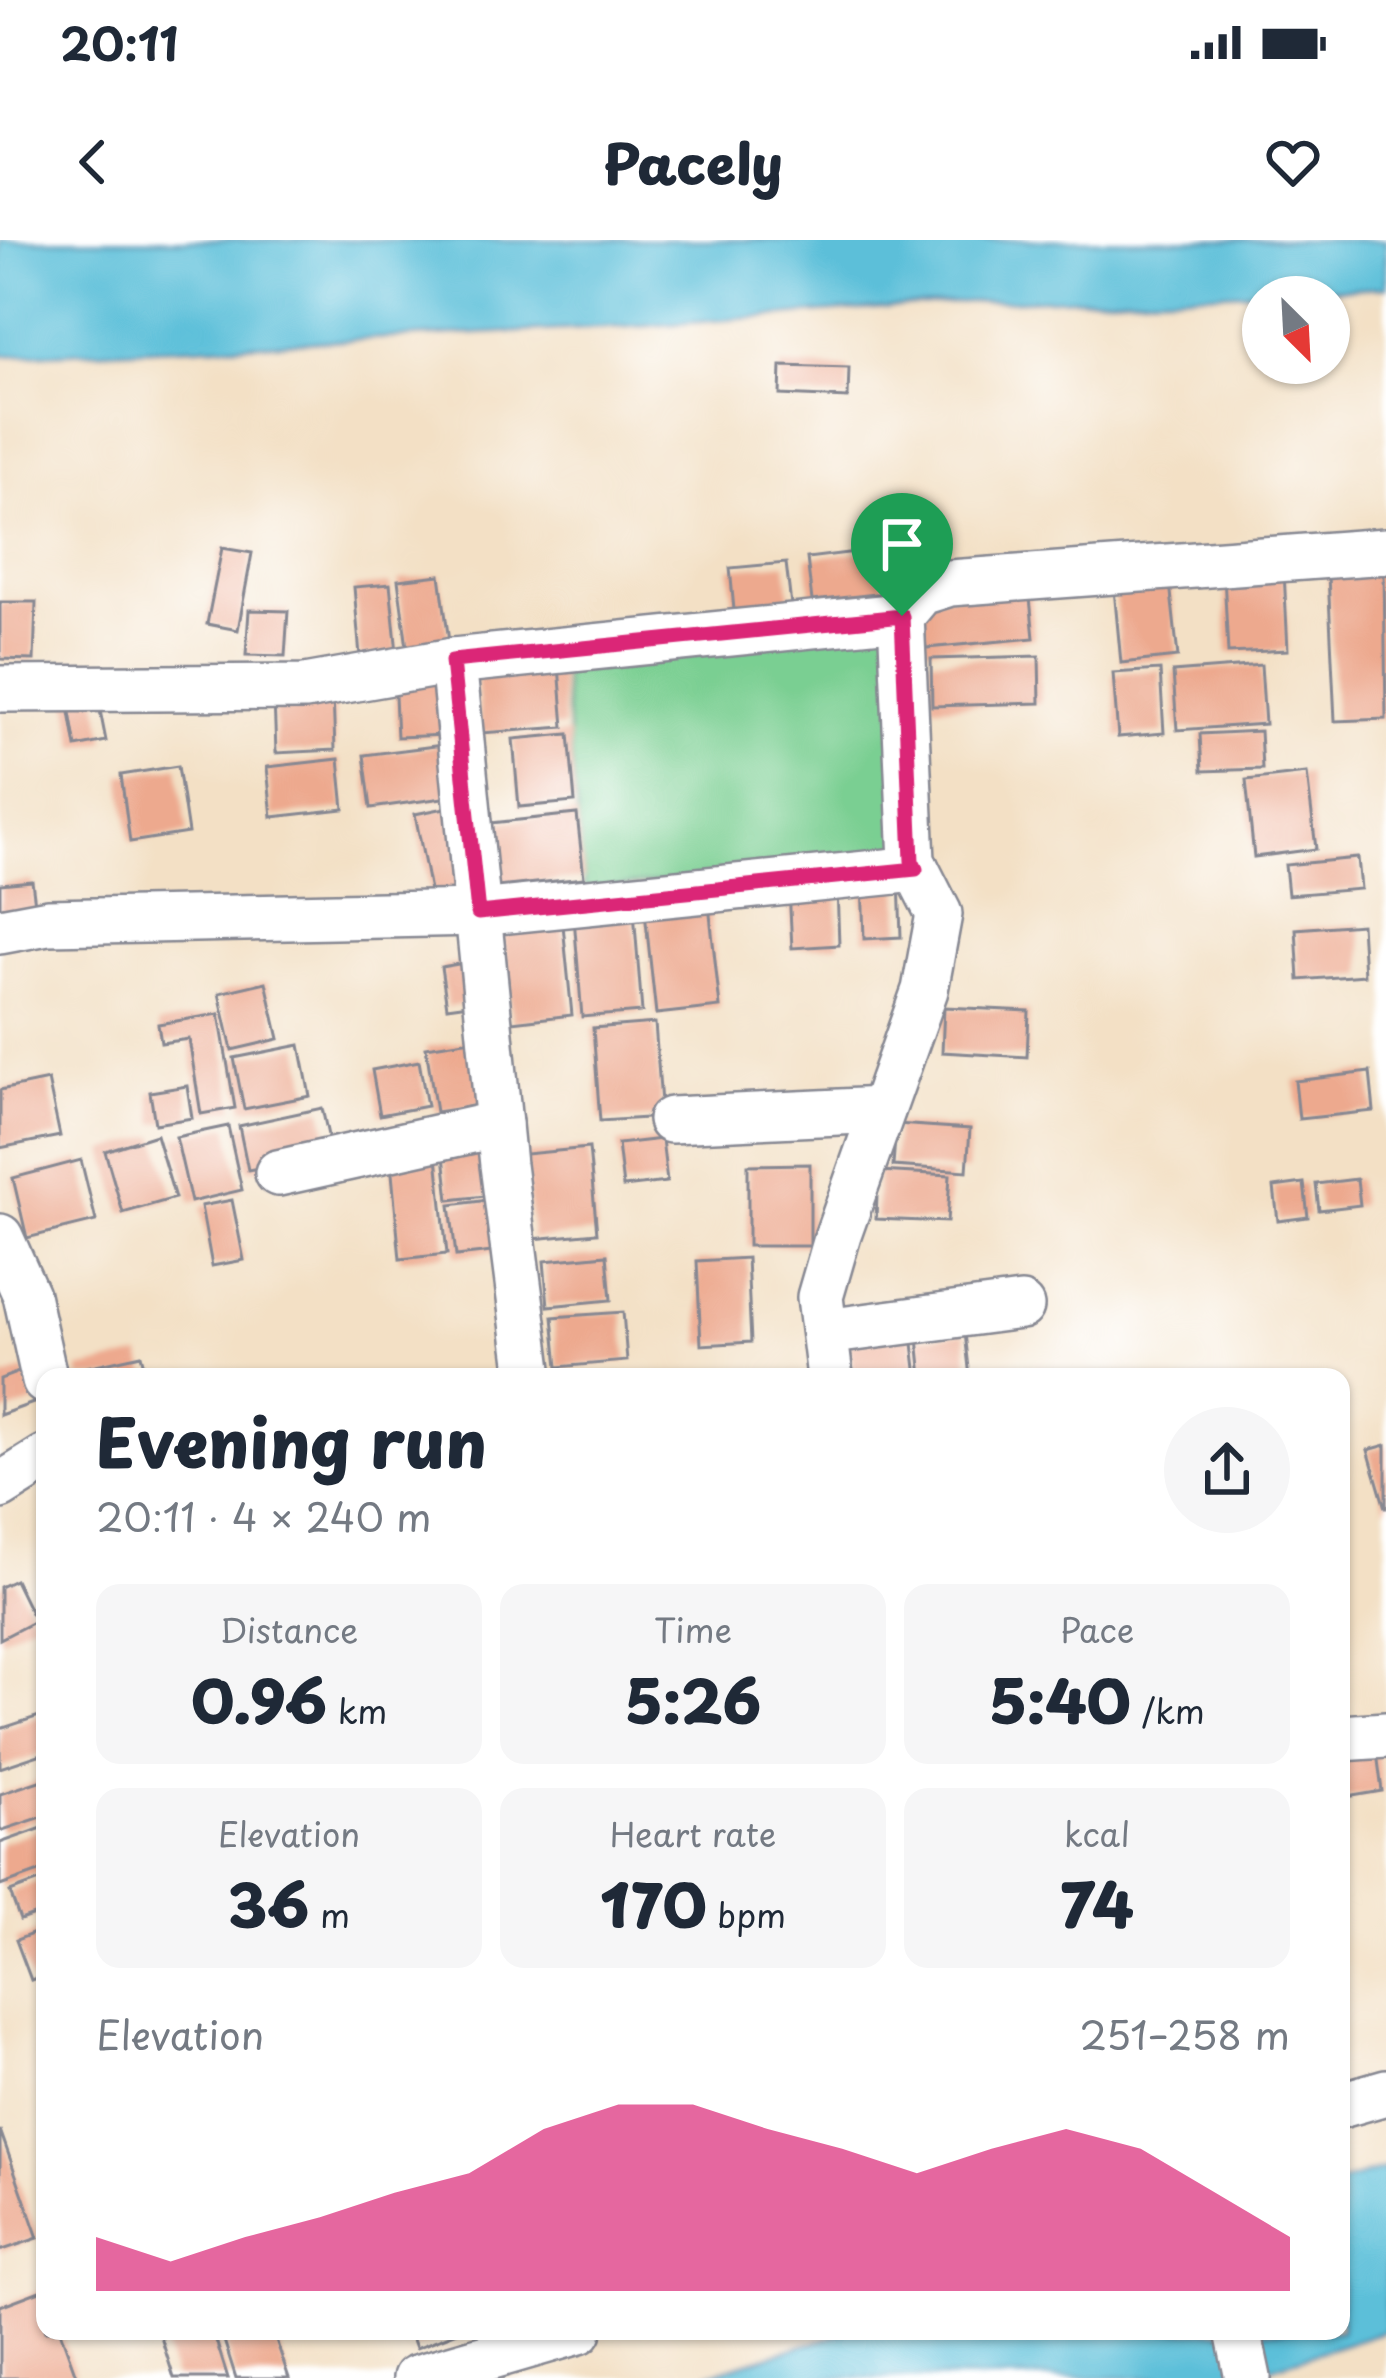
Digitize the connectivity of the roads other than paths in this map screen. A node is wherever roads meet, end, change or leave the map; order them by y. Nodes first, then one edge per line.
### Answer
1 (1386, 550) edge
2 (902, 616) junction
3 (452, 661) junction
4 (0, 689) edge
5 (916, 869) junction
6 (478, 913) junction
7 (0, 931) edge
8 (882, 1110) junction
9 (671, 1120) dead end
10 (500, 1124) junction
11 (278, 1173) dead end
12 (0, 1237) edge
13 (1021, 1306) dead end
14 (825, 1332) junction
15 (42, 1368) edge
16 (529, 1368) edge
17 (829, 1368) edge
18 (36, 1464) edge
19 (0, 1486) edge
20 (1386, 1735) edge
21 (1350, 1737) edge
22 (1386, 2092) edge
23 (1350, 2102) edge
24 (548, 2340) edge
25 (1240, 2340) edge
26 (416, 2378) edge
27 (1248, 2378) edge

1 - 2 street
2 - 3 street
2 - 5 street
3 - 4 street
3 - 6 street
5 - 6 street
5 - 8 street
6 - 7 street
6 - 10 street
8 - 9 street
8 - 14 street
10 - 11 street
10 - 16 street
12 - 15 street
13 - 14 street
14 - 17 street
18 - 19 street
20 - 21 street
22 - 23 street
24 - 26 street
25 - 27 street

